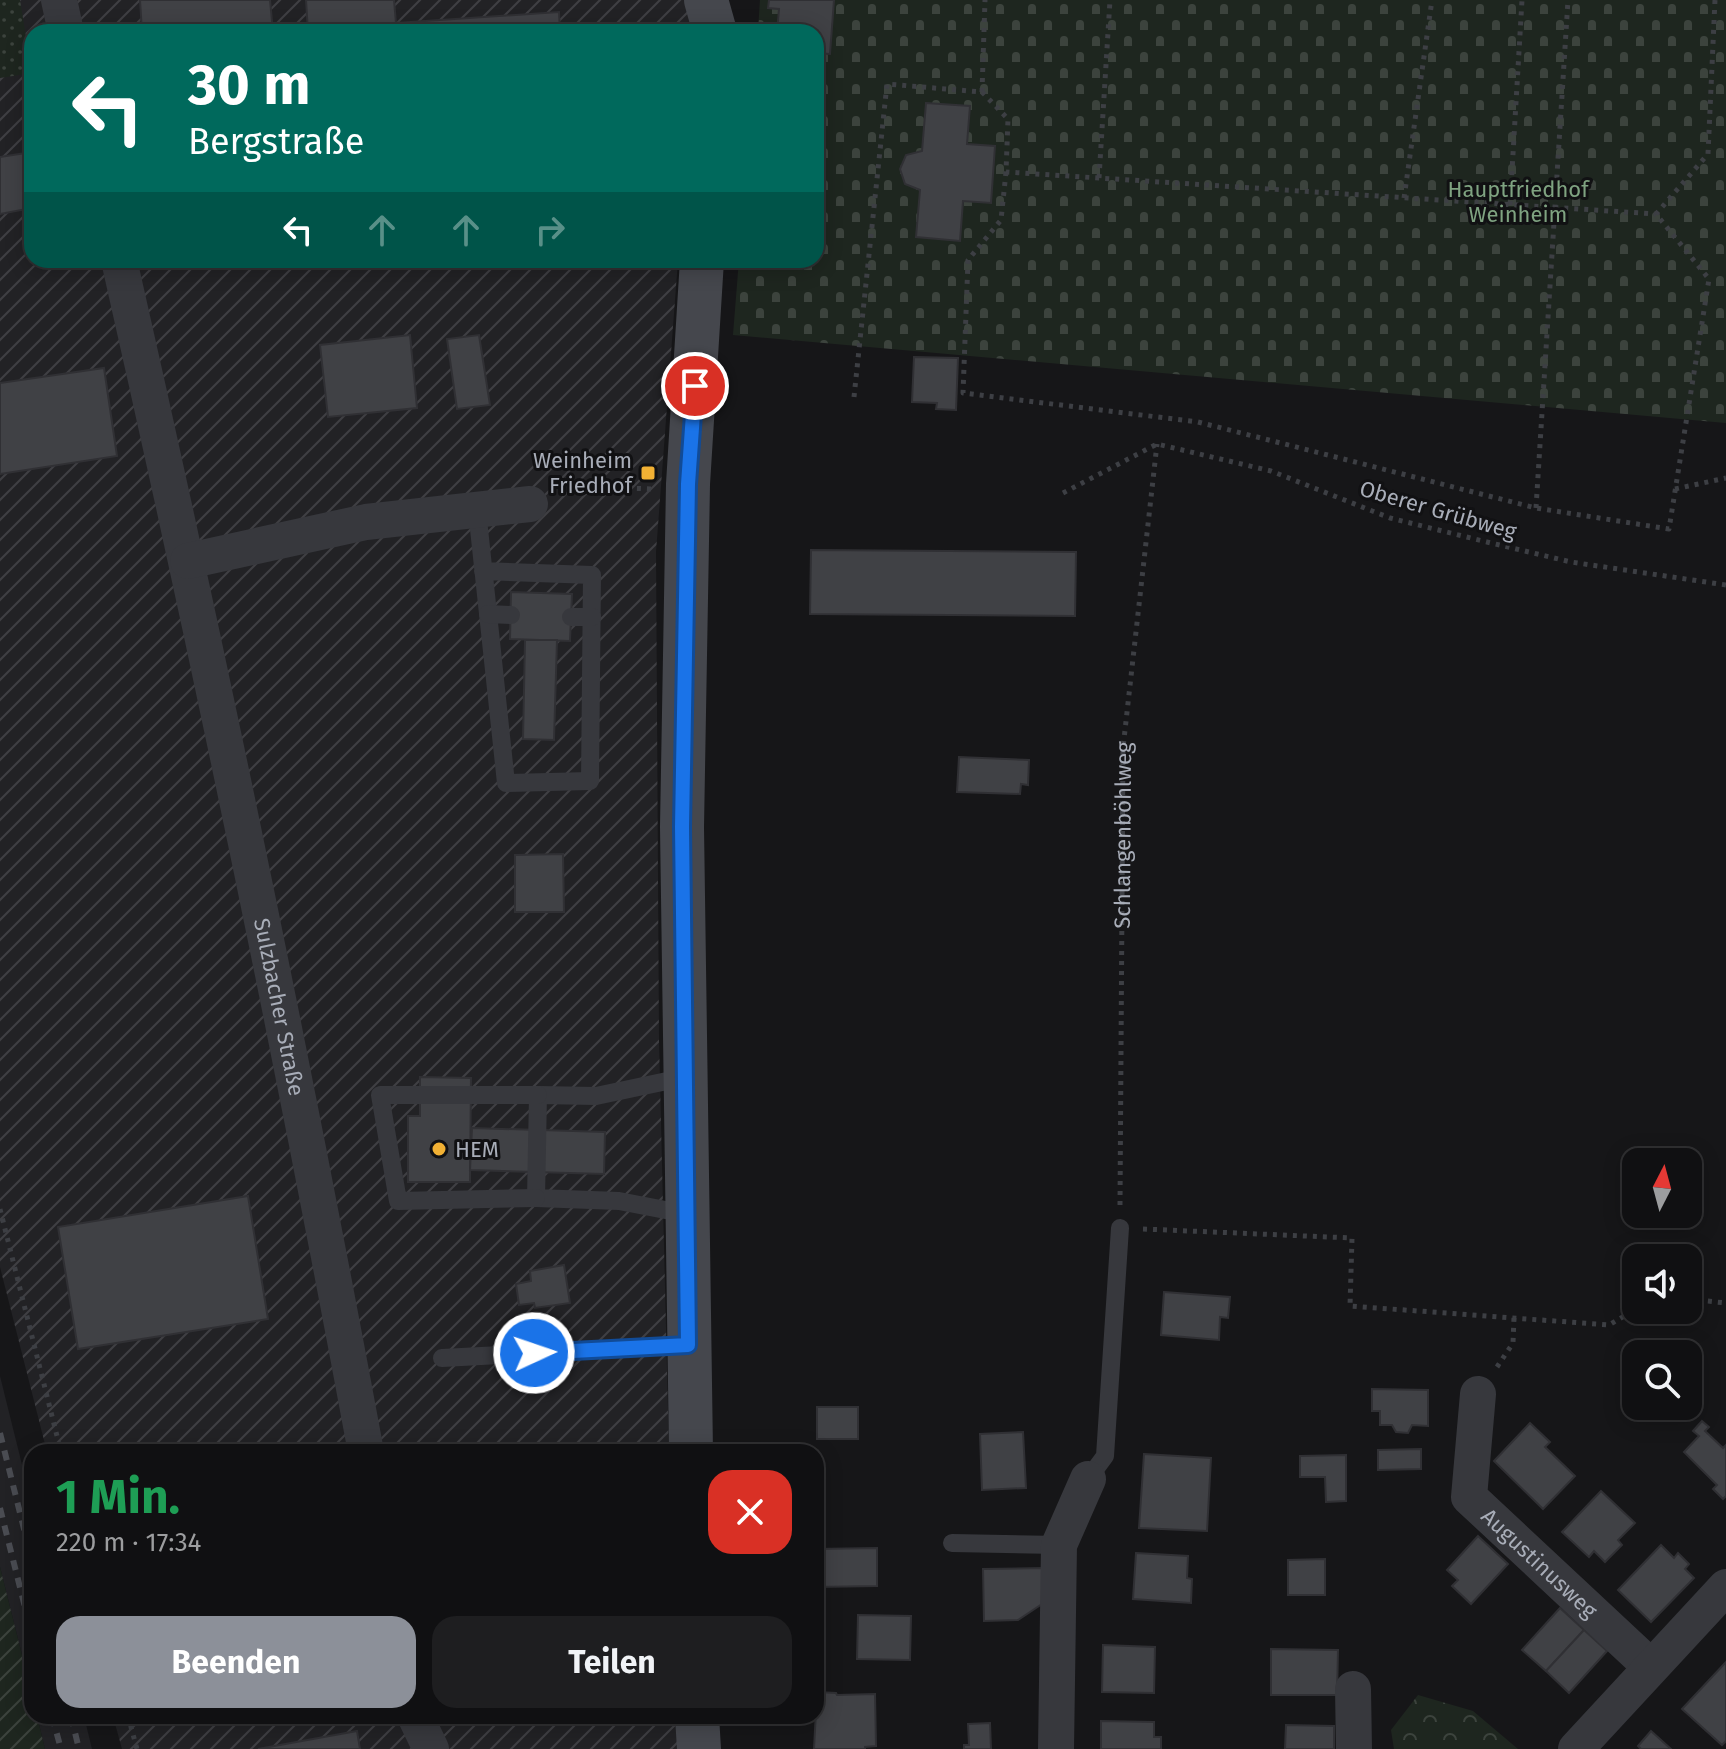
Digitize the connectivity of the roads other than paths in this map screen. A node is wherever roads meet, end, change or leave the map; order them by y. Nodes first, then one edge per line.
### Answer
1 (59, 0) edge
2 (706, 0) edge
3 (716, 0) edge
4 (64, 24) edge
5 (713, 24) edge
6 (715, 24) edge
7 (121, 268) edge
8 (702, 268) edge
9 (530, 504) road end
10 (477, 510) junction
11 (188, 561) junction
12 (483, 571) junction
13 (488, 614) junction
14 (511, 615) dead end
15 (571, 617) dead end
16 (592, 617) junction
17 (686, 1077) junction
18 (538, 1095) junction
19 (536, 1198) junction
20 (686, 1214) junction
21 (1120, 1228) road end
22 (688, 1345) junction
23 (442, 1358) dead end
24 (1478, 1394) road end
25 (364, 1444) edge
26 (691, 1444) edge
27 (1088, 1479) joint
28 (952, 1543) dead end
29 (1059, 1545) junction
30 (1726, 1587) edge
31 (1651, 1667) junction
32 (1353, 1689) dead end
33 (419, 1724) edge
34 (697, 1724) edge
35 (431, 1749) edge
36 (699, 1749) edge
37 (1056, 1749) edge
38 (1354, 1749) edge
39 (1576, 1749) edge

1 - 4 street
2 - 5 main road
3 - 6 main road
7 - 11 street, Sulzbacher Straße
8 - 17 main road
9 - 10 street
10 - 11 street
10 - 12 lane
11 - 25 street, Sulzbacher Straße
12 - 13 lane
12 - 16 lane
13 - 14 lane
13 - 16 lane
15 - 16 lane
17 - 18 lane
17 - 20 main road
18 - 19 lane
18 - 19 lane
19 - 20 lane
20 - 22 main road
21 - 27 lane
22 - 23 lane
22 - 26 main road
24 - 31 street, Augustinusweg
27 - 29 street
28 - 29 lane
29 - 37 street
30 - 31 street
31 - 39 street
32 - 38 street
33 - 35 street
34 - 36 main road

